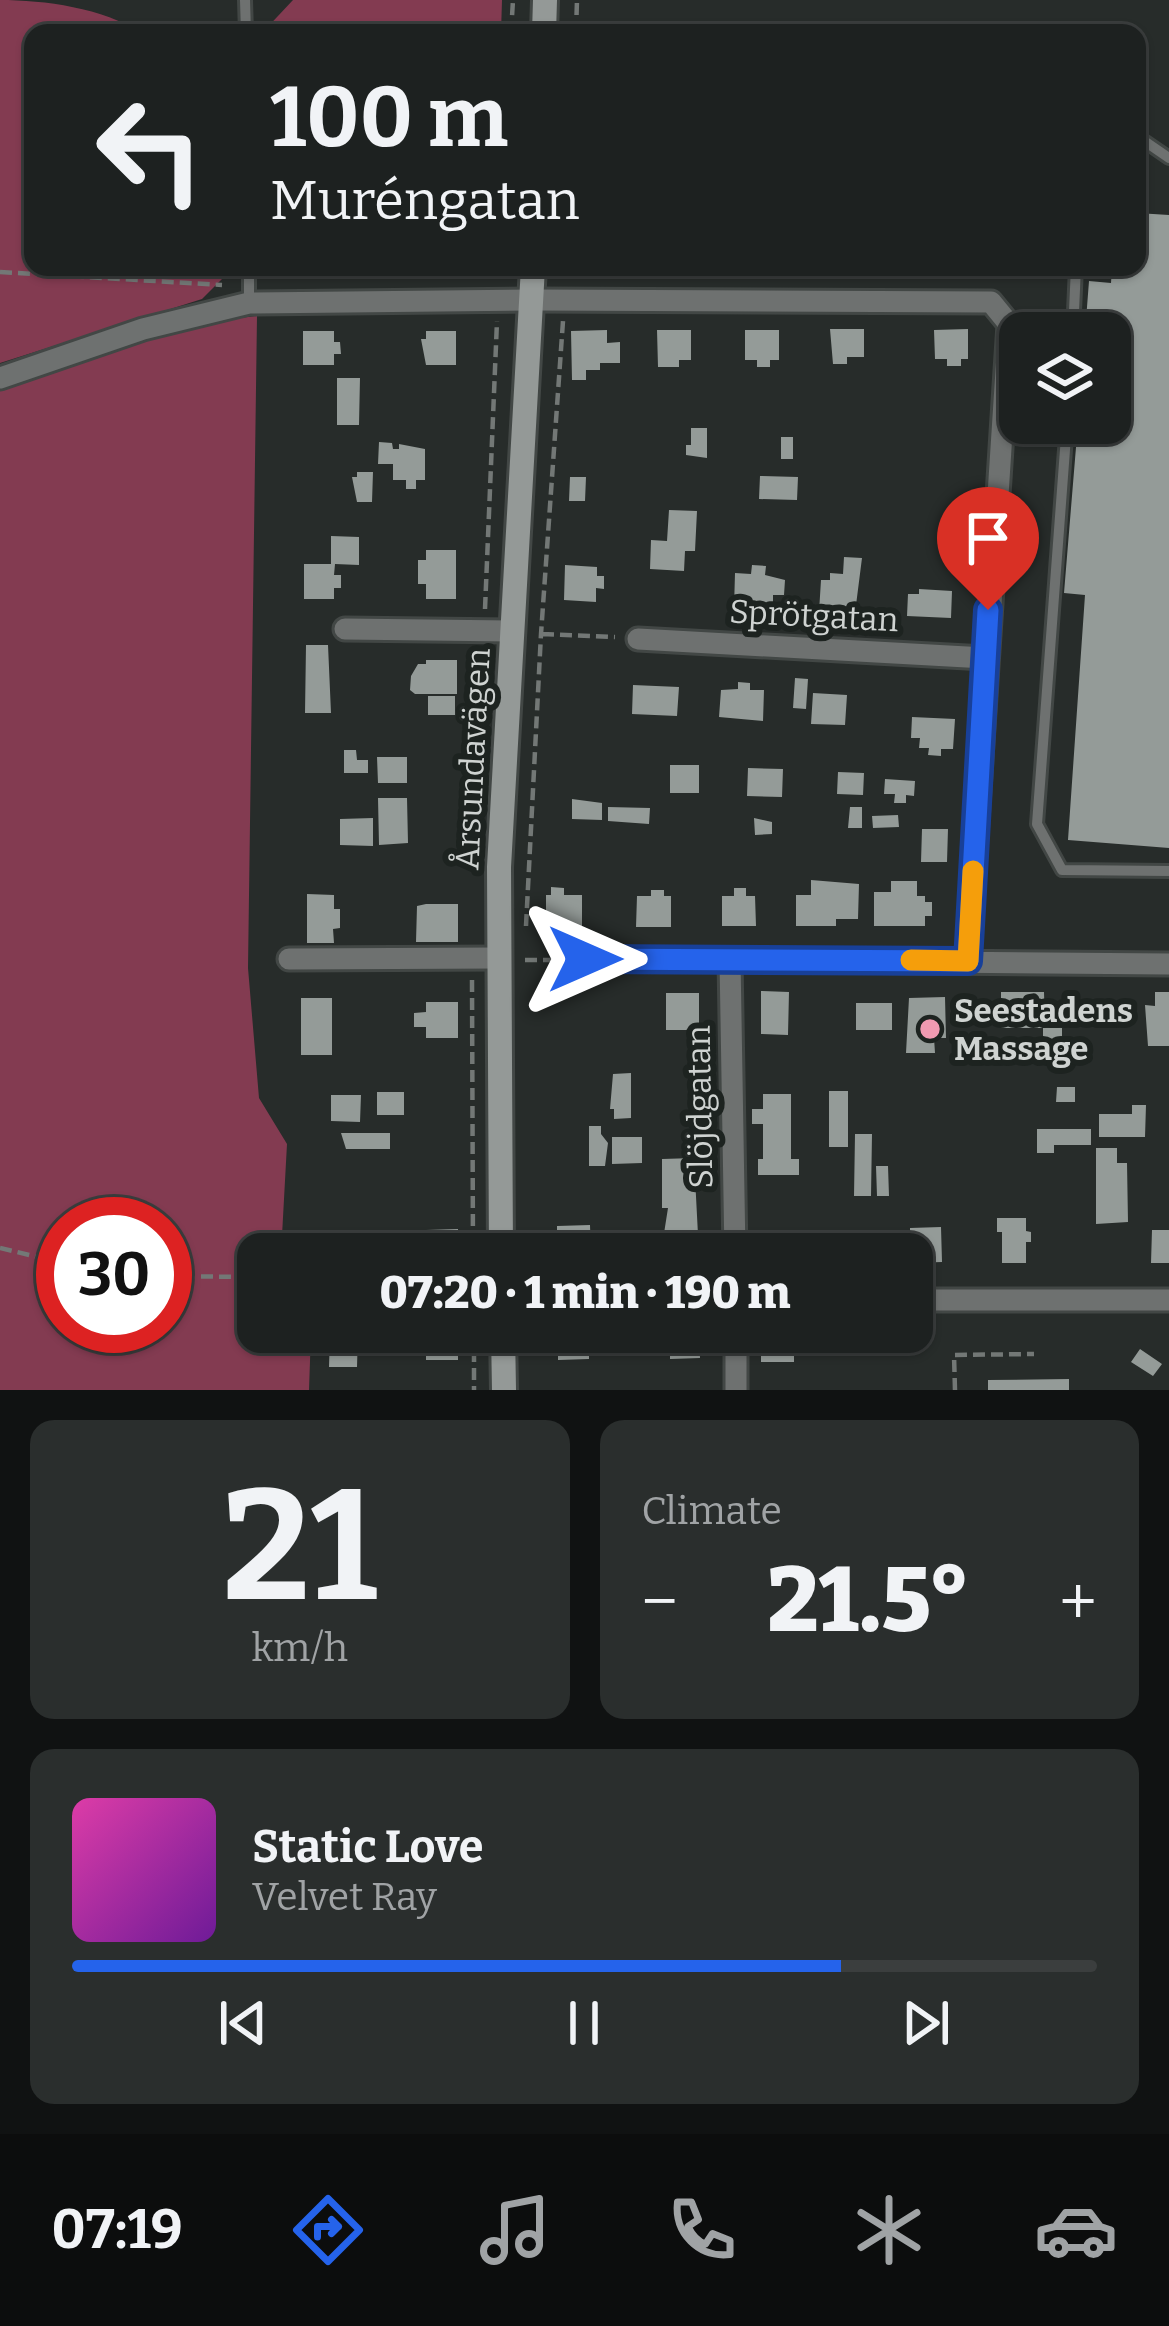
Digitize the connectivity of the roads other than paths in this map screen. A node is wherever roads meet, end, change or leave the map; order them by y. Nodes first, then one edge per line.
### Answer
1 (249, 276) edge
2 (533, 276) edge
3 (1076, 276) edge
4 (249, 295) junction
5 (532, 300) junction
6 (1074, 312) edge
7 (0, 378) edge
8 (1065, 444) edge
9 (345, 629) dead end
10 (510, 631) junction
11 (638, 638) road end
12 (985, 658) junction
13 (1169, 871) edge
14 (497, 958) junction
15 (289, 959) dead end
16 (585, 959) road end
17 (730, 959) junction
18 (968, 961) junction
19 (1169, 964) edge
20 (501, 1233) edge
21 (735, 1233) edge
22 (933, 1300) edge
23 (1169, 1300) edge
24 (503, 1353) edge
25 (736, 1353) edge
26 (504, 1390) edge
27 (736, 1390) edge

1 - 4 lane
2 - 5 main road, Årsundavägen
3 - 6 lane
4 - 5 street
4 - 7 street
5 - 10 main road, Årsundavägen
5 - 12 street
8 - 13 lane
9 - 10 street
10 - 14 main road, Årsundavägen
11 - 12 street, Sprötgatan
12 - 18 street
14 - 15 street
14 - 20 main road, Årsundavägen
16 - 17 street
17 - 18 street
17 - 21 street, Slöjdgatan
18 - 19 street
22 - 23 street
24 - 26 main road
25 - 27 street

